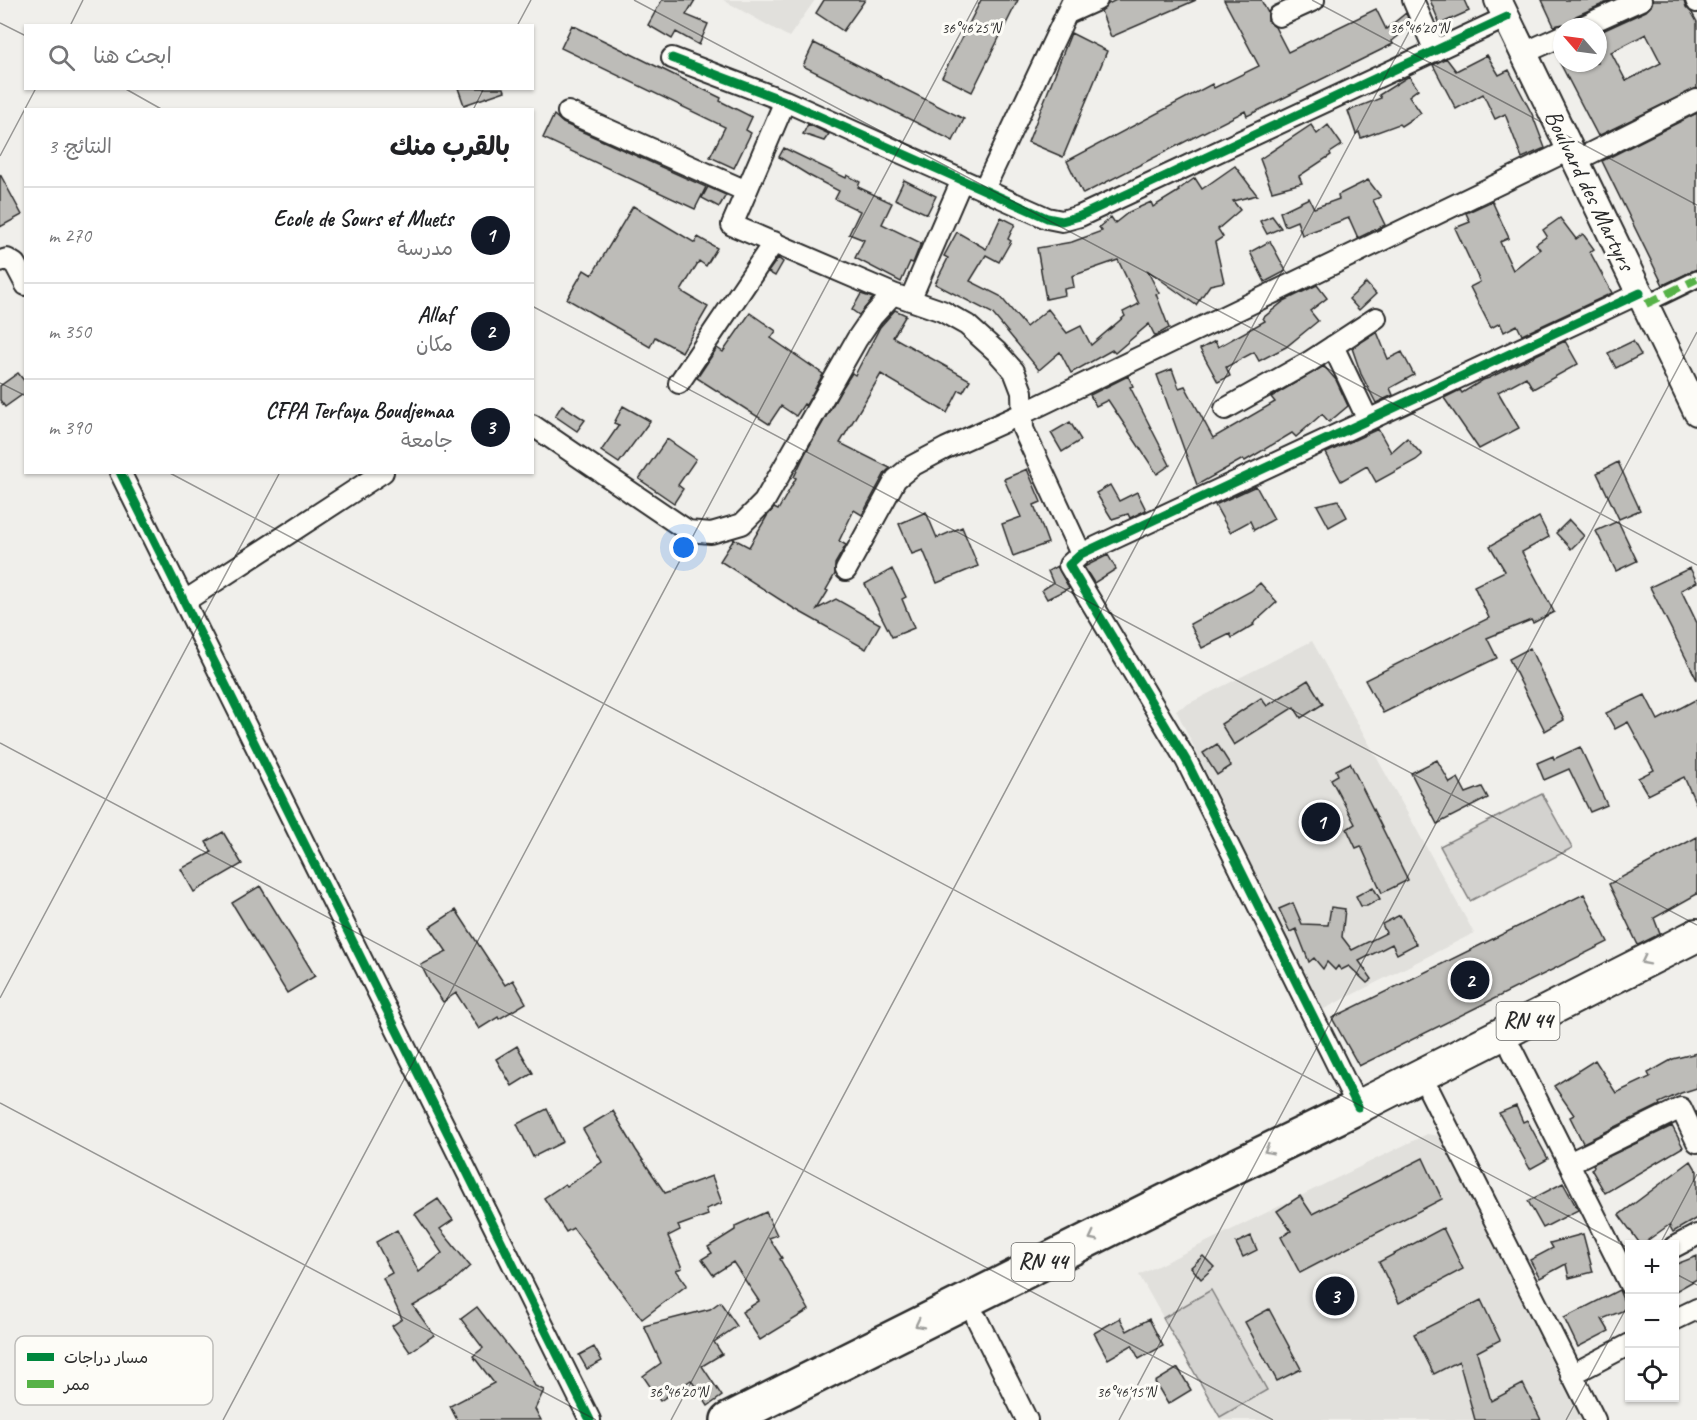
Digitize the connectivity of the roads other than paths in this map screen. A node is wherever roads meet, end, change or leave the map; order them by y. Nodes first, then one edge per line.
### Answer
1 (1097, 0) edge
2 (1314, 0) edge
3 (1413, 0) edge
4 (1641, 0) edge
5 (1070, 7) edge
6 (1502, 9) edge
7 (1279, 16) dead end
8 (1601, 18) edge
9 (1553, 40) edge
10 (1435, 51) junction
11 (1524, 53) junction
12 (672, 58) dead end
13 (785, 100) junction
14 (1697, 100) edge
15 (567, 112) dead end
16 (1574, 154) junction
17 (962, 180) junction
18 (984, 189) junction
19 (746, 191) junction
20 (774, 242) junction
21 (0, 261) edge
22 (1697, 279) edge
23 (24, 281) edge
24 (902, 297) junction
25 (1643, 299) junction
26 (1376, 318) dead end
27 (1333, 346) junction
28 (679, 383) dead end
29 (1225, 410) dead end
30 (1697, 412) edge
31 (1024, 413) junction
32 (1368, 420) junction
33 (534, 426) edge
34 (121, 474) edge
35 (380, 474) edge
36 (1081, 554) junction
37 (846, 570) dead end
38 (185, 601) junction
39 (1697, 935) edge
40 (1697, 959) edge
41 (1512, 1050) junction
42 (1430, 1092) junction
43 (1361, 1116) junction
44 (1697, 1142) edge
45 (1569, 1163) junction
46 (1697, 1235) edge
47 (1679, 1244) edge
48 (1625, 1272) edge
49 (1697, 1309) edge
50 (1679, 1318) edge
51 (977, 1320) junction
52 (1625, 1346) edge
53 (1571, 1374) junction
54 (590, 1420) edge
55 (729, 1420) edge
56 (776, 1420) edge
57 (1027, 1420) edge
58 (1595, 1420) edge

1 - 5 street
2 - 7 street
3 - 10 street
4 - 8 street
5 - 18 street
6 - 10 street
6 - 11 street, Boulvard des Martyrs
9 - 11 street
10 - 18 street
11 - 16 street, Boulvard des Martyrs
12 - 13 street
13 - 17 street
13 - 19 street
14 - 16 street
15 - 19 street
16 - 25 street, Boulvard des Martyrs
16 - 31 street
17 - 18 street
17 - 24 street
19 - 20 street
20 - 24 street
20 - 28 street
21 - 23 street
22 - 25 street
24 - 31 street
24 - 33 street
25 - 30 street, Boulvard des Martyrs
25 - 32 street
26 - 27 street
27 - 29 street
27 - 32 street
31 - 36 street
31 - 37 street
32 - 36 street
34 - 38 street
35 - 38 street
36 - 43 street
38 - 54 street
39 -> 43 main road, RN 44
40 - 41 main road, RN 44
41 - 42 main road, RN 44
41 - 45 street
42 - 43 main road, RN 44
42 - 53 street
43 - 51 highway, RN 44
43 -> 55 highway, RN 44
44 - 45 street
45 - 48 street
46 - 47 street
49 - 50 street
51 - 56 highway, RN 44
51 - 57 street
52 - 53 street
53 - 58 street

